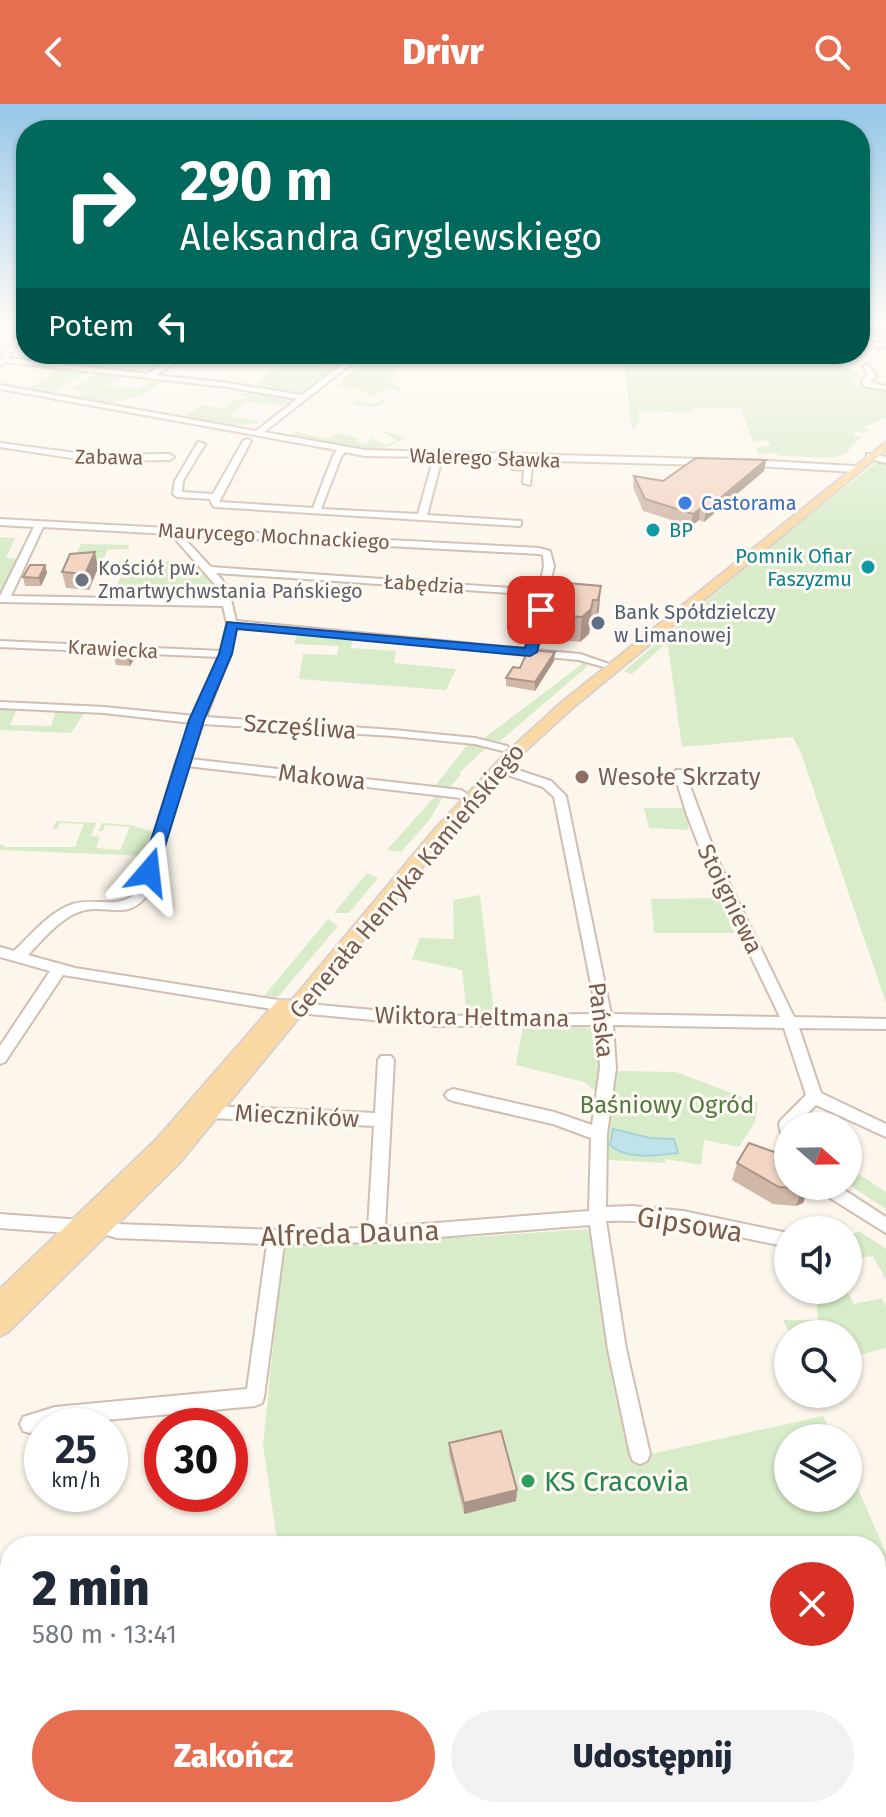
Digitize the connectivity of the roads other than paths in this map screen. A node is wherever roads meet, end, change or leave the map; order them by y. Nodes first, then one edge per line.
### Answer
1 (80, 402) edge
2 (299, 402) edge
3 (293, 406) junction
4 (269, 423) junction
5 (231, 430) junction
6 (886, 431) edge
7 (197, 432) dead end
8 (260, 435) junction
9 (247, 441) junction
10 (201, 444) dead end
11 (0, 445) edge
12 (886, 445) edge
13 (340, 453) junction
14 (870, 456) junction
15 (170, 457) dead end
16 (437, 460) junction
17 (886, 460) edge
18 (712, 461) edge
19 (801, 464) junction
20 (848, 467) junction
21 (829, 478) junction
22 (527, 483) dead end
23 (215, 497) junction
24 (316, 511) junction
25 (422, 517) junction
26 (0, 522) edge
27 (40, 523) junction
28 (518, 523) dead end
29 (173, 531) junction
30 (208, 570) junction
31 (545, 593) junction
32 (2, 599) edge
33 (227, 603) junction
34 (232, 624) junction
35 (0, 644) edge
36 (530, 652) junction
37 (225, 654) junction
38 (604, 664) junction
39 (0, 705) edge
40 (197, 720) junction
41 (503, 748) junction
42 (182, 762) junction
43 (500, 768) junction
44 (680, 773) dead end
45 (461, 794) junction
46 (0, 952) edge
47 (18, 956) junction
48 (59, 969) junction
49 (291, 1007) junction
50 (605, 1019) junction
51 (790, 1022) junction
52 (886, 1024) edge
53 (0, 1058) edge
54 (386, 1060) dead end
55 (453, 1095) dead end
56 (814, 1097) junction
57 (212, 1112) junction
58 (798, 1112) edge
59 (381, 1120) junction
60 (886, 1131) edge
61 (599, 1134) junction
62 (846, 1200) edge
63 (597, 1215) junction
64 (0, 1221) edge
65 (886, 1226) edge
66 (92, 1227) junction
67 (376, 1235) junction
68 (276, 1237) junction
69 (774, 1237) edge
70 (0, 1304) edge
71 (0, 1325) edge
72 (128, 1409) edge
73 (640, 1454) dead end

1 - 5 street, Walerego Sławka
2 - 3 street
3 - 4 street
3 - 8 street
4 - 5 street
4 - 8 street
5 - 8 street, Walerego Sławka
6 - 20 main road, Generała Henryka Kamieńskiego
7 - 9 street
8 - 13 street, Walerego Sławka
9 - 13 street
9 - 23 street
10 - 23 street
11 - 15 street, Zabawa
12 - 14 main road, Generała Henryka Kamieńskiego
13 - 16 street, Walerego Sławka
13 - 24 street
14 - 17 street
14 - 20 main road, Generała Henryka Kamieńskiego
16 - 18 street, Walerego Sławka
16 - 22 street
16 - 25 street
19 - 20 street
19 - 20 street
19 - 21 street
20 - 21 main road, Generała Henryka Kamieńskiego
20 - 43 main road, Generała Henryka Kamieńskiego
21 - 38 main road, Generała Henryka Kamieńskiego
23 - 24 street
24 - 25 street
25 - 28 street
26 - 27 street, Maurycego Mochnackiego
27 - 29 street, Maurycego Mochnackiego
27 - 32 street
29 - 30 street
29 - 31 street, Maurycego Mochnackiego
30 - 31 street, Łabędzia
30 - 33 street
31 - 36 street
32 - 33 street
33 - 34 street
34 - 36 street
34 - 37 street
35 - 37 street, Krawiecka
36 - 38 street
37 - 40 street
38 - 41 main road, Generała Henryka Kamieńskiego
39 - 40 street, Szczęśliwa
40 - 41 street, Szczęśliwa
40 - 42 street
41 - 45 main road, Generała Henryka Kamieńskiego
42 - 45 street, Makowa
42 - 47 street
43 - 49 main road, Generała Henryka Kamieńskiego
43 - 50 street, Pańska
44 - 51 street, Stoigniewa
45 - 49 main road, Generała Henryka Kamieńskiego
46 - 47 street, Wiktora Heltmana
47 - 48 street, Wiktora Heltmana
48 - 49 street, Wiktora Heltmana
48 - 53 street
49 - 50 street, Wiktora Heltmana
49 - 57 main road, Generała Henryka Kamieńskiego
49 - 66 main road, Generała Henryka Kamieńskiego
50 - 51 street, Wiktora Heltmana
50 - 61 street, Pańska
51 - 52 street, Wiktora Heltmana
51 - 56 street, Stoigniewa
54 - 59 street
55 - 61 street
56 - 58 street
56 - 60 street
57 - 59 street, Mieczników
57 - 66 main road, Generała Henryka Kamieńskiego
59 - 67 street
61 - 63 street, Pańska
62 - 65 street
63 - 67 street, Alfreda Dauna
63 - 69 street, Gipsowa
63 - 73 street, Pańska
64 - 66 street, Alfreda Dauna
66 - 68 street, Alfreda Dauna
66 - 70 main road, Generała Henryka Kamieńskiego
66 - 71 main road, Generała Henryka Kamieńskiego
67 - 68 street, Alfreda Dauna
68 - 72 street

